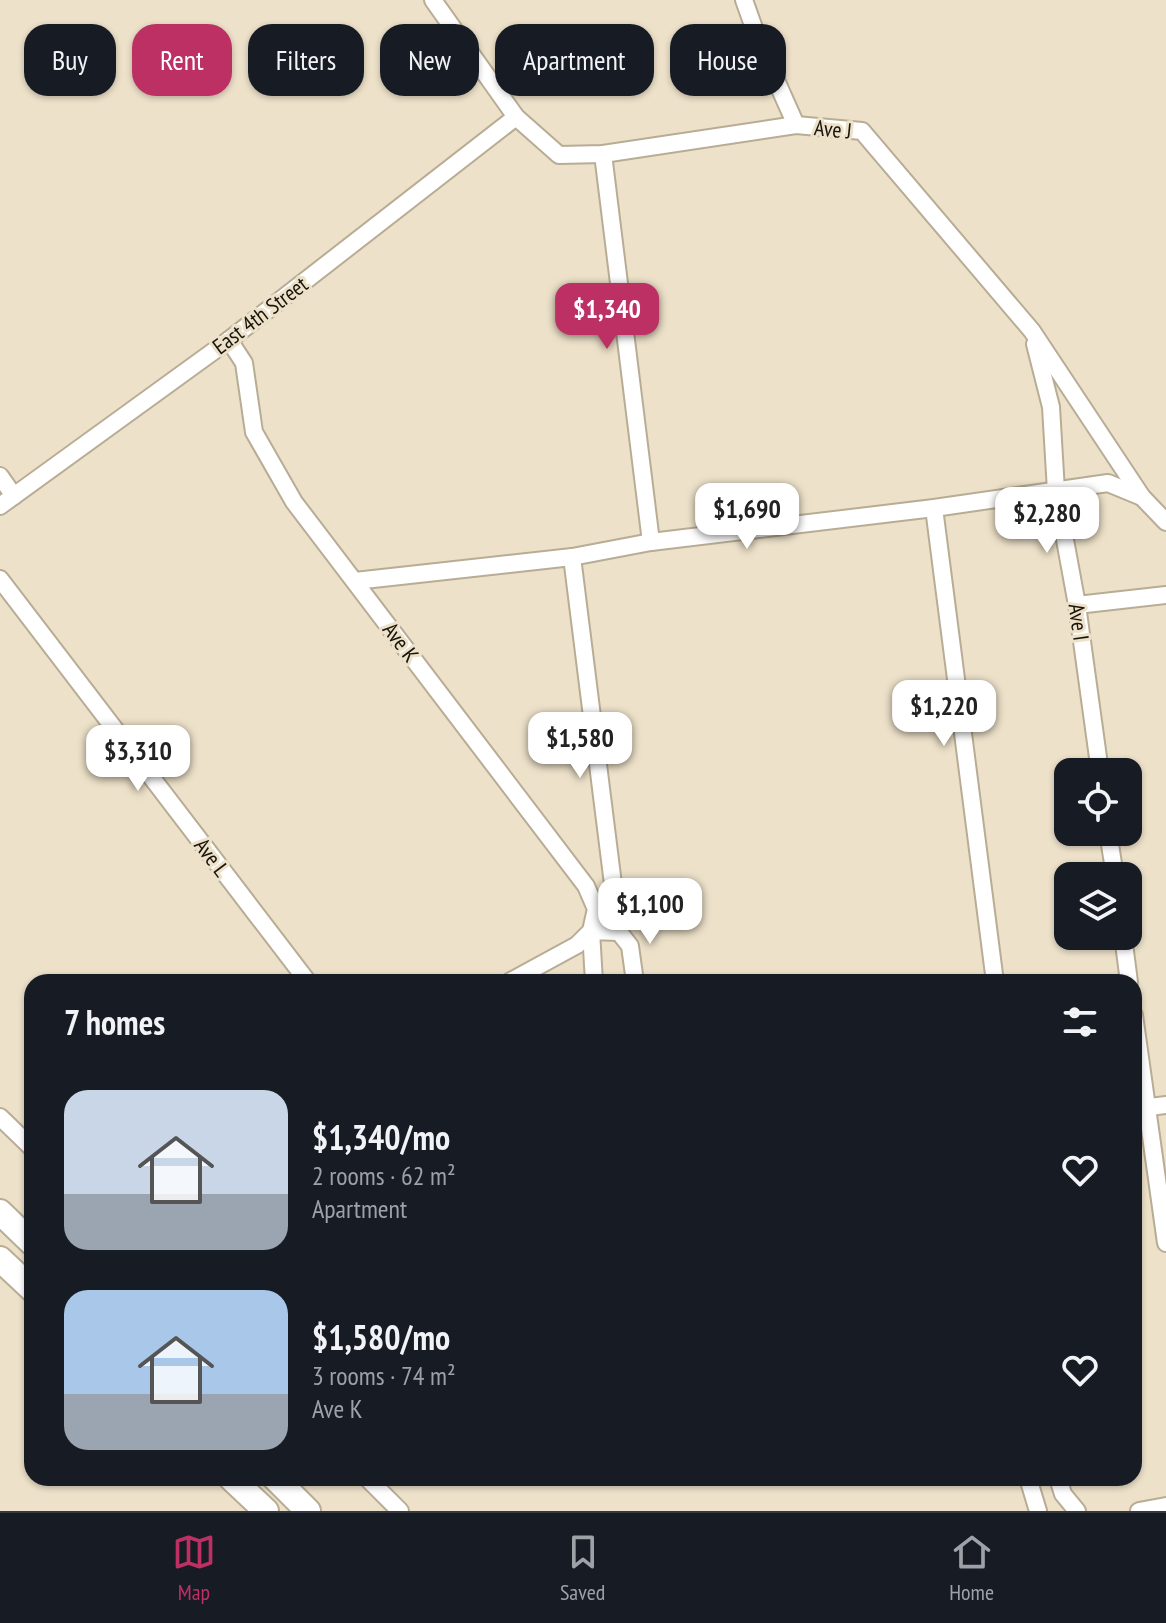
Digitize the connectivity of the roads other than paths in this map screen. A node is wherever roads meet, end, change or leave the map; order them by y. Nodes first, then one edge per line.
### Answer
1 (433, 0) edge
2 (744, 0) edge
3 (516, 117) junction
4 (796, 125) junction
5 (603, 154) junction
6 (1032, 331) junction
7 (229, 340) junction
8 (0, 476) edge
9 (1056, 491) junction
10 (1142, 497) junction
11 (7, 501) edge
12 (934, 508) junction
13 (1166, 522) edge
14 (651, 542) junction
15 (572, 557) junction
16 (0, 579) edge
17 (355, 581) junction
18 (1166, 595) edge
19 (1077, 605) junction
20 (1098, 758) edge
21 (591, 931) junction
22 (619, 932) junction
23 (1125, 950) edge
24 (302, 974) edge
25 (524, 974) edge
26 (594, 974) edge
27 (634, 974) edge
28 (994, 974) edge
29 (1128, 974) edge
30 (1166, 1105) edge
31 (1142, 1108) edge
32 (0, 1117) edge
33 (1142, 1118) edge
34 (24, 1140) edge
35 (0, 1212) edge
36 (24, 1235) edge
37 (1166, 1243) edge
38 (0, 1259) edge
39 (24, 1282) edge
40 (239, 1486) edge
41 (283, 1486) edge
42 (375, 1486) edge
43 (1030, 1486) edge
44 (1060, 1486) edge
45 (1166, 1506) edge
46 (266, 1511) edge
47 (308, 1511) edge
48 (400, 1511) edge
49 (1038, 1511) edge
50 (1077, 1511) edge
51 (1139, 1511) edge

1 - 3 street, Ave J
2 - 4 street
3 - 5 street, Ave J
3 - 7 street, East 4th Street
4 - 5 street, Ave J
4 - 6 street, Ave J
5 - 14 street
6 - 9 street, Ave I
6 - 10 street, Ave J
7 - 11 street, East 4th Street
7 - 17 street, Ave K
8 - 11 street
9 - 10 street
9 - 12 street
9 - 19 street, Ave I
10 - 13 street, Ave J
12 - 14 street
12 - 28 street
14 - 15 street
15 - 17 street
15 - 22 street
16 - 24 street, Ave L
17 - 21 street, Ave K
18 - 19 street
19 - 20 street, Ave I
21 - 22 street
21 - 25 street
21 - 26 street, Ave K
22 - 27 street
23 - 29 street
30 - 31 street
32 - 34 street
33 - 37 street
35 - 36 main road
38 - 39 main road
40 - 46 main road
41 - 47 main road
42 - 48 street
43 - 49 street
44 - 50 street
45 - 51 street

